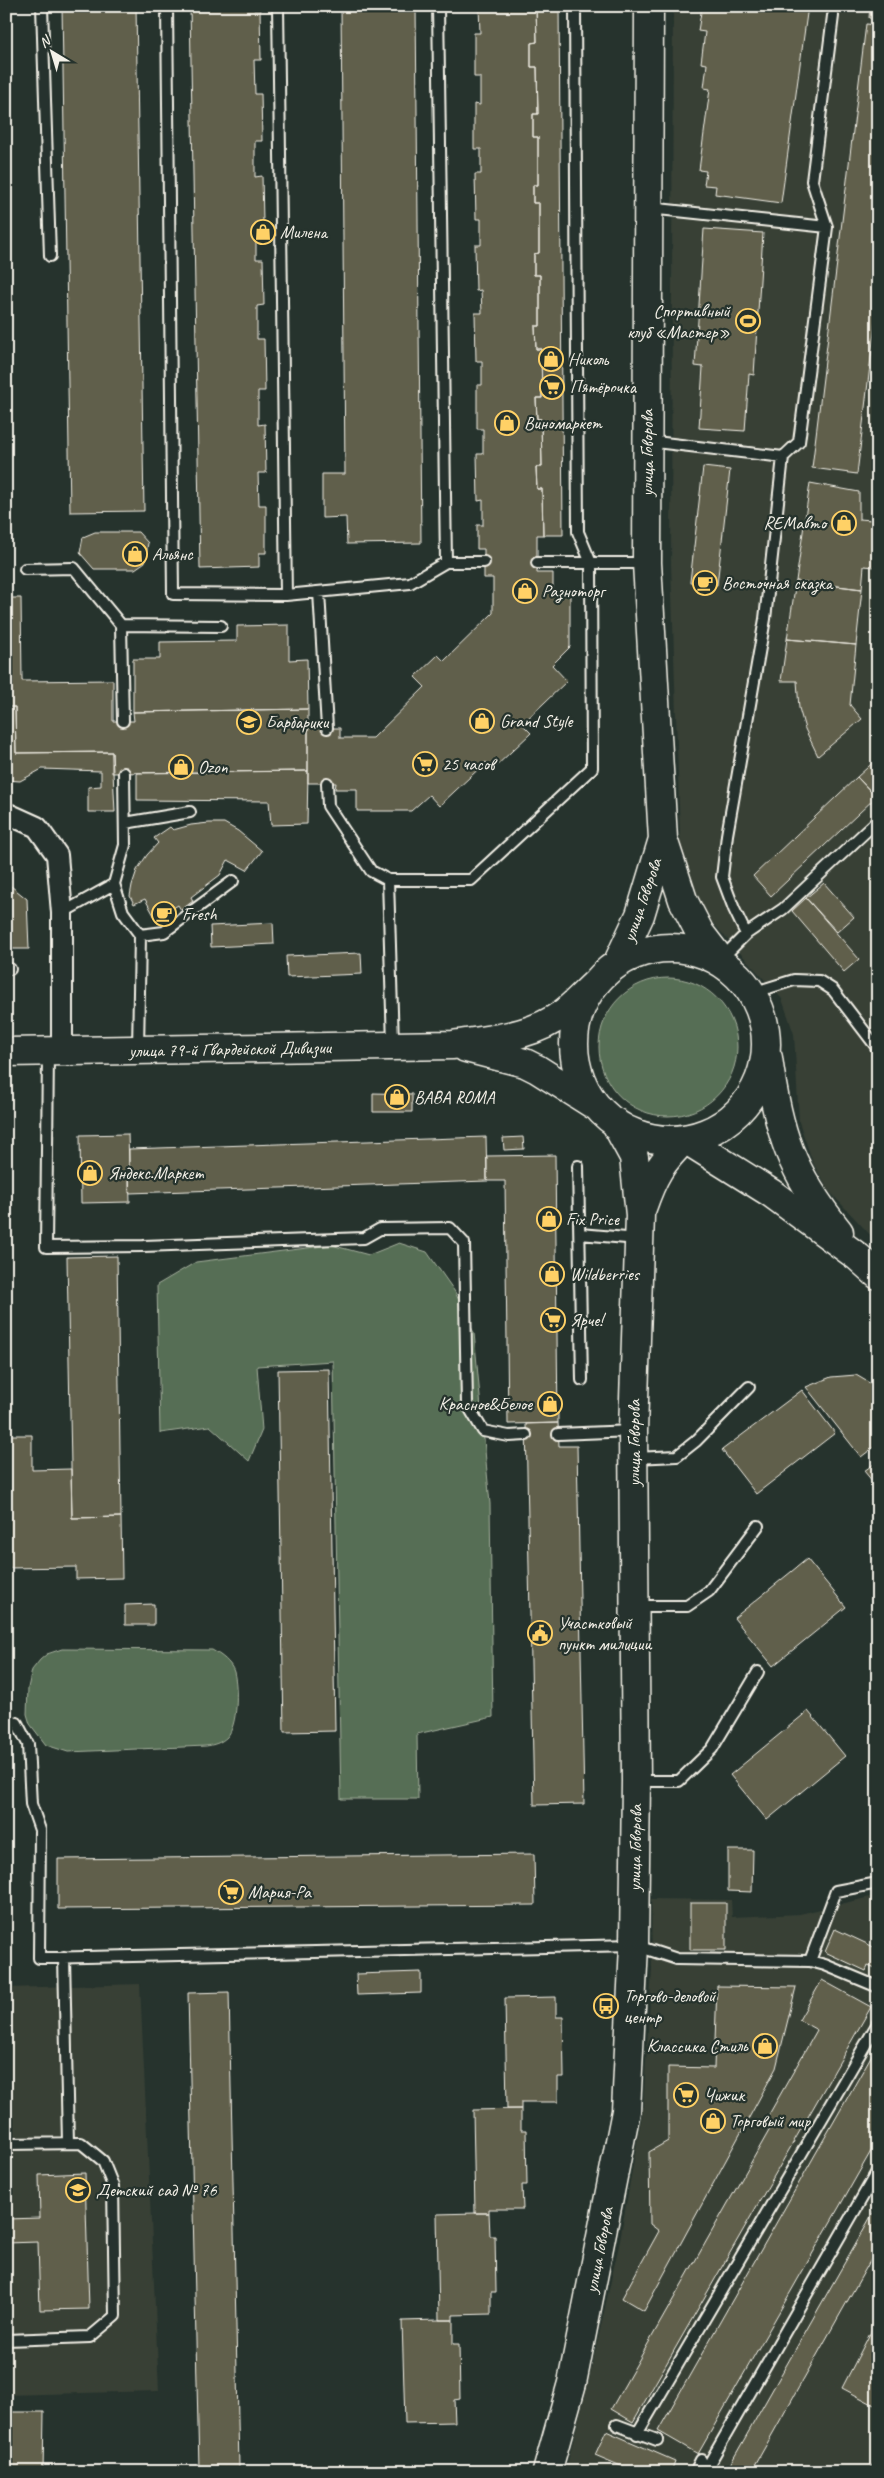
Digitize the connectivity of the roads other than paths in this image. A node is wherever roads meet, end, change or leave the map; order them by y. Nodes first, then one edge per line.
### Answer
1 (42, 6) edge
2 (167, 6) edge
3 (278, 6) edge
4 (438, 6) edge
5 (575, 6) edge
6 (649, 6) edge
7 (833, 16) dead end
8 (646, 208) junction
9 (827, 227) junction
10 (50, 256) dead end
11 (646, 441) junction
12 (783, 457) junction
13 (446, 562) junction
14 (484, 562) dead end
15 (537, 563) dead end
16 (591, 563) junction
17 (647, 563) junction
18 (25, 569) dead end
19 (319, 592) junction
20 (286, 595) junction
21 (121, 625) junction
22 (222, 626) dead end
23 (123, 721) dead end
24 (327, 728) dead end
25 (124, 773) dead end
26 (327, 783) dead end
27 (6, 812) edge
28 (190, 812) dead end
29 (876, 822) dead end
30 (125, 823) junction
31 (662, 839) junction
32 (388, 880) junction
33 (233, 881) dead end
34 (114, 884) junction
35 (62, 913) junction
36 (746, 934) junction
37 (140, 935) junction
38 (720, 959) junction
39 (619, 960) junction
40 (597, 982) junction
41 (752, 993) junction
42 (454, 1045) junction
43 (393, 1046) junction
44 (766, 1046) junction
45 (878, 1049) edge
46 (138, 1050) junction
47 (55, 1051) junction
48 (6, 1052) edge
49 (608, 1116) junction
50 (685, 1139) junction
51 (578, 1166) dead end
52 (639, 1227) junction
53 (580, 1234) junction
54 (868, 1266) edge
55 (582, 1380) dead end
56 (749, 1387) dead end
57 (633, 1431) junction
58 (558, 1434) dead end
59 (526, 1435) dead end
60 (633, 1458) junction
61 (758, 1526) dead end
62 (634, 1606) junction
63 (758, 1672) dead end
64 (6, 1721) edge
65 (636, 1781) junction
66 (878, 1883) edge
67 (634, 1945) junction
68 (64, 1957) junction
69 (810, 1961) junction
70 (878, 1987) edge
71 (878, 2023) edge
72 (68, 2143) junction
73 (6, 2144) edge
74 (878, 2170) edge
75 (6, 2340) edge
76 (618, 2425) dead end
77 (637, 2434) junction
78 (657, 2440) dead end
79 (547, 2472) edge
80 (695, 2472) edge

1 - 10 lane
2 - 20 lane
3 - 20 lane
4 - 13 lane
5 - 16 lane
6 - 8 street, улица Говорова
7 - 9 lane
8 - 9 lane
8 - 11 street, улица Говорова
9 - 12 lane
11 - 12 lane
11 - 17 street, улица Говорова
12 - 36 lane
13 - 14 lane
13 - 19 lane
15 - 16 lane
16 - 17 lane
16 - 32 lane
17 - 31 street, улица Говорова
18 - 21 lane
19 - 20 lane
19 - 24 lane
21 - 22 lane
21 - 23 lane
25 - 30 lane
26 - 32 lane
27 - 35 street
28 - 30 lane
29 - 36 lane
30 - 34 lane
31 - 38 street, улица Говорова
31 - 39 street, улица Говорова
32 - 43 lane
33 - 37 lane
34 - 35 lane
34 - 37 lane
35 - 47 street
36 - 38 lane
37 - 46 lane
38 - 39 street
38 - 41 street, улица Говорова
39 - 40 street
40 - 42 street, улица 79-й Гвардейской Дивизии
40 - 49 street
41 - 44 street, улица Говорова
41 - 45 lane
42 - 43 street, улица 79-й Гвардейской Дивизии
42 - 49 street, улица 79-й Гвардейской Дивизии
43 - 46 street, улица 79-й Гвардейской Дивизии
44 - 50 street
44 - 54 street
46 - 47 street, улица 79-й Гвардейской Дивизии
47 - 48 street, улица 79-й Гвардейской Дивизии
47 - 59 lane
49 - 50 street, улица 79-й Гвардейской Дивизии
49 - 52 street
50 - 52 street
50 - 54 street
51 - 53 lane
52 - 53 lane
52 - 57 street, улица Говорова
53 - 55 lane
56 - 60 lane
57 - 58 lane
57 - 60 street, улица Говорова
60 - 62 street, улица Говорова
61 - 62 lane
62 - 65 street, улица Говорова
63 - 65 lane
64 - 68 lane
65 - 67 street, улица Говорова
66 - 69 lane
67 - 68 lane
67 - 69 lane
67 - 79 street, улица Говорова
68 - 72 lane
69 - 70 lane
71 - 77 lane
72 - 73 lane
72 - 75 lane
74 - 80 lane
76 - 77 lane
77 - 78 lane

